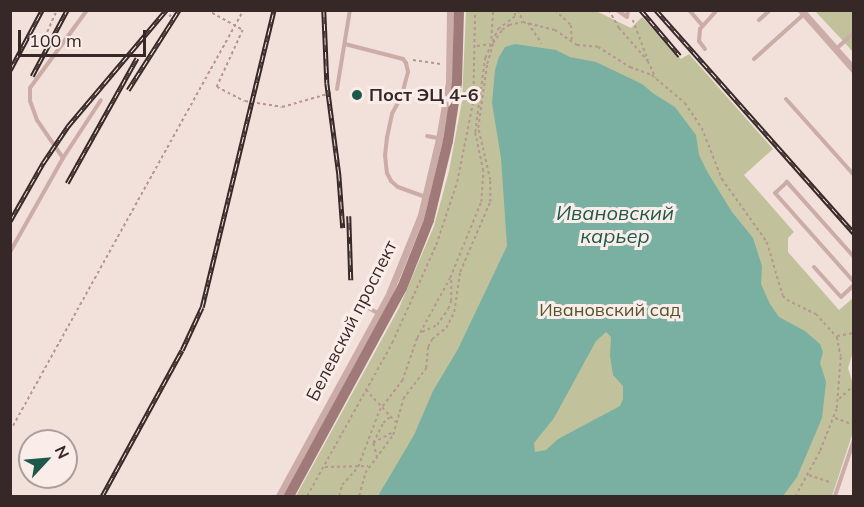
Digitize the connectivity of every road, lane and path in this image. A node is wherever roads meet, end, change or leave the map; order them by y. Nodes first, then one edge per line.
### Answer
1 (57, 10) edge
2 (87, 10) edge
3 (174, 10) edge
4 (207, 10) edge
5 (243, 10) edge
6 (350, 10) edge
7 (450, 10) edge
8 (459, 10) edge
9 (493, 10) edge
10 (514, 10) edge
11 (518, 10) edge
12 (555, 10) edge
13 (609, 10) edge
14 (617, 10) edge
15 (689, 10) edge
16 (717, 10) edge
17 (770, 10) edge
18 (629, 11) edge
19 (803, 12) edge
20 (170, 17) dead end
21 (759, 20) dead end
22 (523, 22) junction
23 (527, 22) junction
24 (702, 25) junction
25 (235, 26) junction
26 (47, 32) dead end
27 (854, 33) edge
28 (491, 39) junction
29 (571, 41) junction
30 (345, 44) junction
31 (491, 44) junction
32 (542, 44) dead end
33 (476, 46) dead end
34 (705, 49) dead end
35 (836, 50) junction
36 (403, 59) junction
37 (754, 59) dead end
38 (648, 61) junction
39 (450, 65) junction
40 (854, 69) edge
41 (657, 78) junction
42 (337, 89) joint
43 (786, 99) dead end
44 (101, 100) dead end
45 (427, 136) dead end
46 (444, 140) junction
47 (63, 158) junction
48 (854, 175) edge
49 (430, 198) junction
50 (10, 252) edge
51 (854, 257) edge
52 (814, 267) dead end
53 (450, 278) junction
54 (854, 284) edge
55 (368, 308) dead end
56 (383, 315) junction
57 (421, 332) junction
58 (854, 333) edge
59 (837, 337) junction
60 (854, 364) edge
61 (854, 370) edge
62 (854, 386) edge
63 (366, 390) dead end
64 (838, 399) junction
65 (382, 407) junction
66 (391, 416) junction
67 (835, 418) junction
68 (396, 422) junction
69 (854, 424) edge
70 (10, 431) edge
71 (394, 432) junction
72 (854, 440) edge
73 (373, 443) junction
74 (378, 458) junction
75 (369, 466) junction
76 (323, 467) dead end
77 (358, 467) junction
78 (809, 475) junction
79 (838, 486) junction
80 (798, 493) junction
81 (279, 496) edge
82 (289, 496) edge
83 (339, 496) edge
84 (359, 496) edge
85 (796, 496) edge
86 (801, 496) edge
87 (835, 496) edge

1 - 26 path
2 - 47 lane
3 - 20 path
4 - 25 path
5 - 25 path
6 - 30 lane
7 - 39 street, Белевский проспект
8 - 46 street, Белевский проспект
9 - 28 path
10 - 28 path
11 - 22 path
12 - 29 path
13 - 38 path
14 - 18 lane
15 - 24 lane
16 - 24 lane
17 - 21 lane
18 - 38 path
19 - 35 street
19 - 37 lane
22 - 23 path
22 - 31 path
23 - 29 path
23 - 32 path
24 - 34 lane
25 - 42 path
25 - 70 path
27 - 35 lane
28 - 31 path
29 - 41 path
30 - 36 lane
30 - 42 lane
31 - 33 path
31 - 53 path
31 - 68 path
35 - 40 street
36 - 39 path
36 - 49 lane
38 - 41 path
39 - 46 street, Белевский проспект
41 - 59 path
43 - 48 lane
44 - 47 lane
45 - 46 lane
46 - 49 street, Белевский проспект
47 - 50 lane
49 - 56 street, Белевский проспект
51 - 54 lane
52 - 54 lane
53 - 57 path
53 - 57 path
55 - 56 lane
56 - 81 street, Белевский проспект
56 - 82 street, Белевский проспект
57 - 65 path
58 - 59 path
59 - 64 path
60 - 61 lane
62 - 64 path
63 - 65 path
64 - 67 path
65 - 66 path
65 - 77 path
66 - 68 path
66 - 73 path
67 - 69 path
67 - 78 path
68 - 71 path
71 - 73 path
71 - 74 path
72 - 79 lane
73 - 74 path
74 - 75 path
75 - 77 path
75 - 84 path
76 - 77 path
77 - 83 path
78 - 79 path
78 - 80 path
79 - 87 lane
80 - 85 path
80 - 86 path

